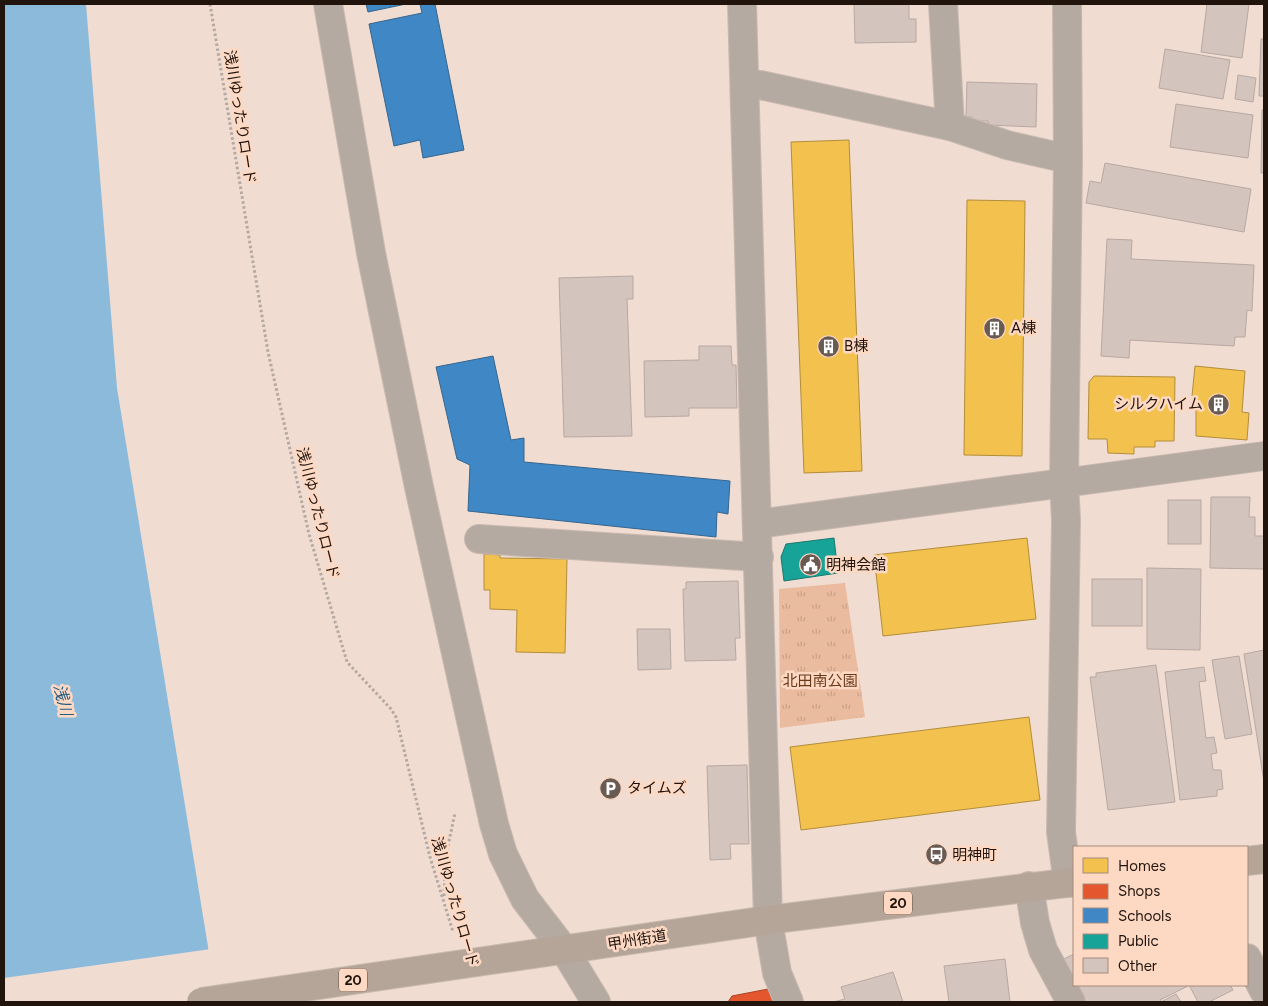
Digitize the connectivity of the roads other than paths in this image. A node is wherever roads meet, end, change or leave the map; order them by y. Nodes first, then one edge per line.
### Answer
1 (328, 4) edge
2 (742, 4) edge
3 (943, 4) edge
4 (1067, 4) edge
5 (745, 84) junction
6 (950, 126) junction
7 (1068, 159) junction
8 (1264, 456) edge
9 (1064, 482) junction
10 (757, 524) junction
11 (479, 540) dead end
12 (758, 557) junction
13 (1264, 859) edge
14 (1248, 861) edge
15 (1071, 883) edge
16 (1029, 886) junction
17 (768, 920) junction
18 (565, 951) junction
19 (1248, 960) edge
20 (1264, 991) edge
21 (200, 1002) edge
22 (596, 1002) edge
23 (789, 1002) edge
24 (1071, 1002) edge

1 - 18 street
2 - 5 street
3 - 6 street
4 - 7 street
5 - 6 street
5 - 10 street
6 - 7 street
7 - 9 street
8 - 9 street
9 - 10 street
9 - 15 street
10 - 12 street
11 - 12 street
12 - 17 street
13 - 14 highway
15 - 16 highway, 甲州街道 / 20
16 - 17 highway, 甲州街道 / 20
16 - 24 street
17 - 18 highway, 甲州街道 / 20
17 - 23 street
18 - 21 highway, 甲州街道 / 20, bridge
18 - 22 street
19 - 20 street

